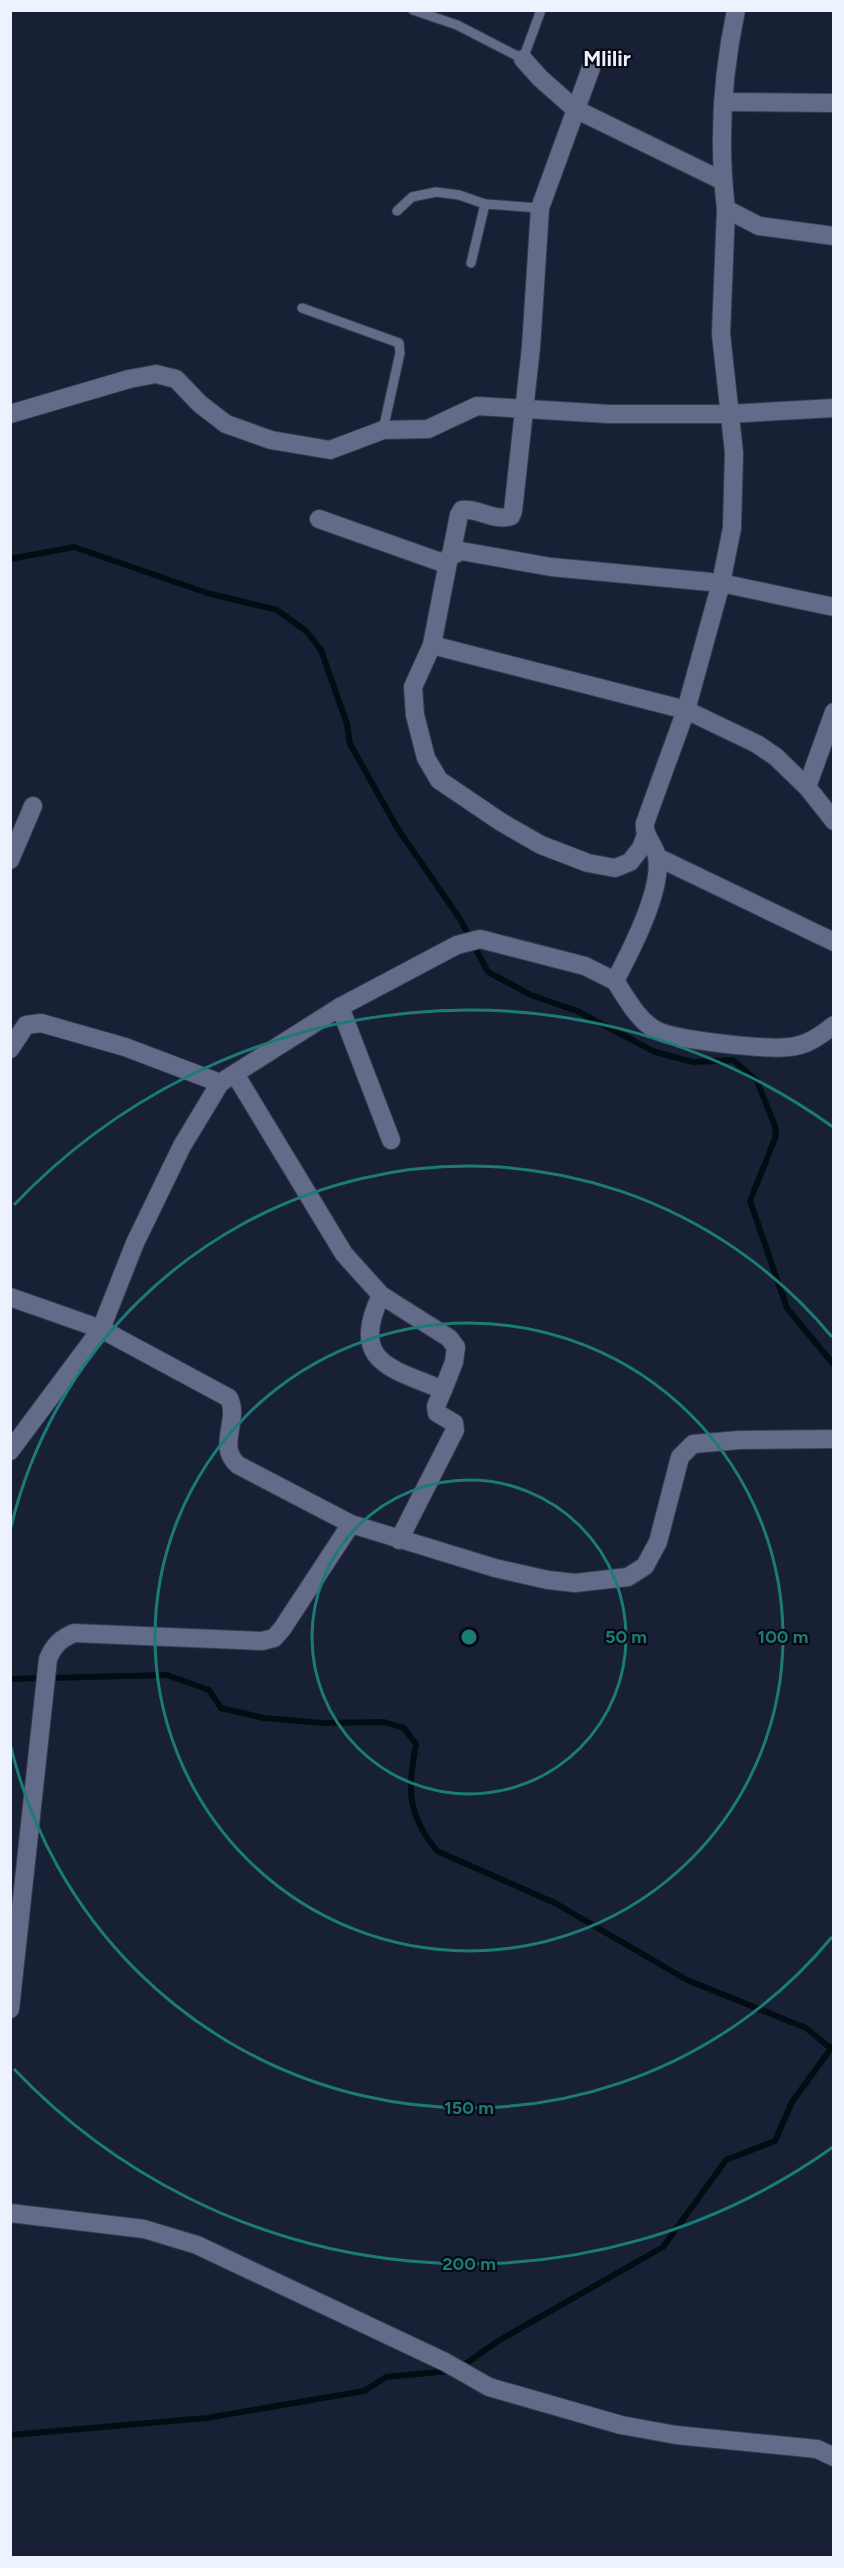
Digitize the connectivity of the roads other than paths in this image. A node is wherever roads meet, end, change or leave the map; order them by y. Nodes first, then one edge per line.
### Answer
1 (413, 10) edge
2 (541, 10) edge
3 (736, 10) edge
4 (523, 59) junction
5 (591, 68) dead end
6 (723, 102) junction
7 (834, 104) edge
8 (575, 109) junction
9 (723, 182) junction
10 (485, 204) junction
11 (540, 208) junction
12 (726, 209) junction
13 (397, 211) dead end
14 (834, 236) edge
15 (471, 263) dead end
16 (302, 308) dead end
17 (834, 408) edge
18 (525, 410) junction
19 (10, 414) edge
20 (728, 414) junction
21 (383, 430) junction
22 (319, 519) dead end
23 (449, 559) junction
24 (721, 583) junction
25 (834, 607) edge
26 (432, 645) junction
27 (686, 710) junction
28 (834, 712) edge
29 (807, 787) junction
30 (33, 806) dead end
31 (834, 821) edge
32 (646, 835) junction
33 (657, 857) junction
34 (10, 860) edge
35 (834, 942) edge
36 (615, 981) junction
37 (340, 1007) junction
38 (834, 1025) edge
39 (10, 1049) edge
40 (227, 1078) junction
41 (391, 1140) dead end
42 (381, 1295) junction
43 (10, 1297) edge
44 (101, 1329) junction
45 (443, 1390) junction
46 (834, 1439) edge
47 (10, 1451) edge
48 (351, 1524) junction
49 (399, 1540) junction
50 (10, 2009) edge
51 (10, 2212) edge
52 (834, 2457) edge

1 - 4 lane
2 - 4 lane
3 - 6 street
4 - 8 street
5 - 8 street
6 - 7 street
6 - 9 street
8 - 9 street
8 - 11 street
9 - 12 street
10 - 11 lane
10 - 13 lane
10 - 15 lane
11 - 18 street
12 - 14 street
12 - 20 street
16 - 21 lane
17 - 20 street
18 - 20 street
18 - 21 street
18 - 23 street
19 - 21 street
20 - 24 street
22 - 23 street
23 - 24 street
23 - 26 street
24 - 25 street
24 - 27 street
26 - 27 street
26 - 32 street
27 - 29 street
27 - 32 street
28 - 29 street
29 - 31 street
30 - 34 street
32 - 33 street
33 - 35 street
33 - 36 street
36 - 37 street
36 - 38 street
37 - 40 street
37 - 41 street
39 - 40 street
40 - 42 street
40 - 44 street
42 - 45 street
42 - 45 street
43 - 44 street
44 - 47 street
44 - 48 street
45 - 49 street
46 - 49 street
48 - 49 street
48 - 50 street
51 - 52 street

